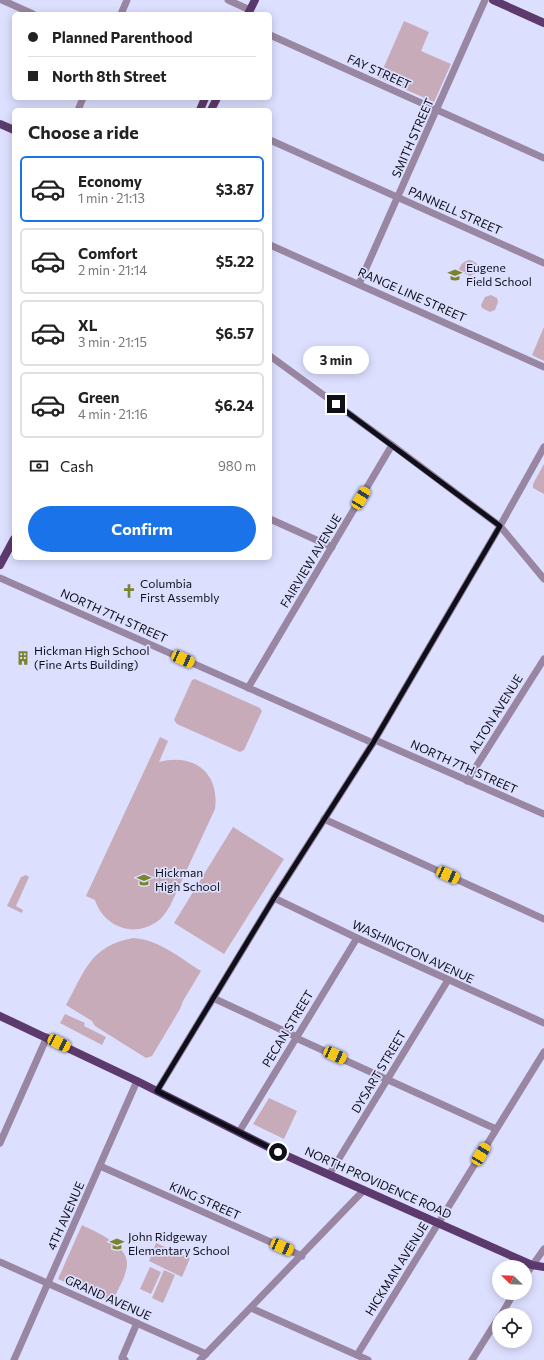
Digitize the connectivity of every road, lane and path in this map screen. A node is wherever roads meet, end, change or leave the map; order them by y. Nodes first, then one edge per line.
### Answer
1 (2, 0) edge
2 (127, 0) edge
3 (228, 0) edge
4 (255, 0) edge
5 (485, 0) edge
6 (493, 0) edge
7 (29, 12) edge
8 (122, 12) edge
9 (249, 12) edge
10 (544, 22) edge
11 (272, 36) edge
12 (438, 110) junction
13 (0, 124) edge
14 (12, 129) edge
15 (272, 141) edge
16 (544, 158) edge
17 (398, 198) junction
18 (272, 246) edge
19 (544, 263) edge
20 (359, 284) junction
21 (272, 357) edge
22 (544, 367) edge
23 (392, 445) junction
24 (544, 447) edge
25 (272, 521) edge
26 (500, 526) junction
27 (12, 543) edge
28 (332, 547) junction
29 (0, 565) edge
30 (0, 578) edge
31 (544, 579) edge
32 (544, 659) edge
33 (248, 688) junction
34 (374, 742) junction
35 (467, 781) junction
36 (544, 814) edge
37 (324, 819) junction
38 (274, 898) junction
39 (544, 919) edge
40 (357, 938) junction
41 (448, 980) junction
42 (213, 998) junction
43 (0, 1016) edge
44 (544, 1023) edge
45 (47, 1037) junction
46 (296, 1037) junction
47 (544, 1052) edge
48 (387, 1079) junction
49 (137, 1081) junction
50 (157, 1091) junction
51 (496, 1129) junction
52 (239, 1132) junction
53 (0, 1143) edge
54 (100, 1166) junction
55 (329, 1175) junction
56 (364, 1190) junction
57 (439, 1223) junction
58 (544, 1249) edge
59 (302, 1256) junction
60 (521, 1260) edge
61 (0, 1262) edge
62 (532, 1265) junction
63 (544, 1267) edge
64 (544, 1274) edge
65 (48, 1283) junction
66 (251, 1308) junction
67 (137, 1323) junction
68 (492, 1329) edge
69 (206, 1354) junction
70 (357, 1355) junction
71 (14, 1360) edge
72 (125, 1360) edge
73 (200, 1360) edge
74 (368, 1360) edge
75 (472, 1360) edge

1 - 7 street
2 - 8 street
3 - 9 street
4 - 9 main road
5 - 12 street, SMITH STREET
6 - 10 main road
11 - 12 street, FAY STREET
12 - 16 street, FAY STREET
12 - 17 street, SMITH STREET
13 - 14 main road
15 - 17 street, PANNELL STREET
17 - 19 street, PANNELL STREET
17 - 20 street, SMITH STREET
18 - 20 street, RANGE LINE STREET
20 - 22 street, RANGE LINE STREET
21 - 23 street
23 - 26 street
23 - 28 street, FAIRVIEW AVENUE
24 - 26 street
25 - 28 street
26 - 31 street
26 - 34 street
27 - 29 main road
28 - 33 street, FAIRVIEW AVENUE
30 - 33 street, NORTH 7TH STREET
32 - 35 street, ALTON AVENUE
33 - 34 street, NORTH 7TH STREET
34 - 35 street, NORTH 7TH STREET
34 - 37 street
35 - 36 street, NORTH 7TH STREET
37 - 38 street
37 - 39 street
38 - 40 street, WASHINGTON AVENUE
38 - 42 street
40 - 41 street, WASHINGTON AVENUE
40 - 46 street, PECAN STREET
41 - 44 street, WASHINGTON AVENUE
41 - 48 street, DYSART STREET
42 - 46 street
42 - 50 street
43 - 45 main road, NORTH PROVIDENCE ROAD
45 - 49 main road, NORTH PROVIDENCE ROAD
45 - 53 street
46 - 48 street
46 - 52 street, PECAN STREET
47 - 51 street, HICKMAN AVENUE
48 - 51 street
48 - 55 street, DYSART STREET
49 - 50 main road, NORTH PROVIDENCE ROAD
49 - 54 street, 4TH AVENUE
50 - 52 main road, NORTH PROVIDENCE ROAD
51 - 57 street, HICKMAN AVENUE
52 - 55 main road, NORTH PROVIDENCE ROAD
54 - 59 street, KING STREET
54 - 65 street, 4TH AVENUE
55 - 56 main road, NORTH PROVIDENCE ROAD
56 - 57 main road, NORTH PROVIDENCE ROAD
56 - 59 street
57 - 60 main road, NORTH PROVIDENCE ROAD
57 - 70 street, HICKMAN AVENUE
58 - 62 street
59 - 66 street
61 - 65 street, GRAND AVENUE
62 - 63 main road, NORTH PROVIDENCE ROAD
62 - 64 main road, NORTH PROVIDENCE ROAD
65 - 67 street, GRAND AVENUE
65 - 71 street, 4TH AVENUE
66 - 69 street
66 - 70 street
67 - 69 street, GRAND AVENUE
67 - 72 street
68 - 75 street
69 - 73 street
70 - 74 street

